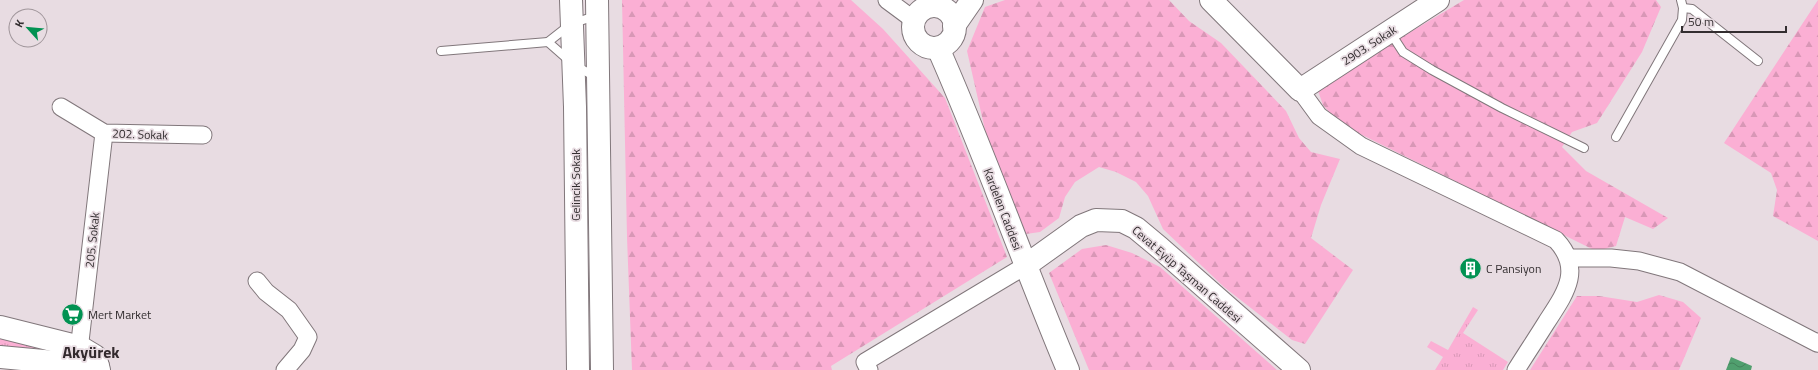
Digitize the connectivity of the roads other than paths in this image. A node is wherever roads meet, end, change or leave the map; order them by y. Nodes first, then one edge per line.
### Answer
1 (571, 0) edge
2 (887, 0) edge
3 (972, 0) edge
4 (1211, 0) edge
5 (1438, 0) edge
6 (938, 3) edge
7 (1682, 4) edge
8 (597, 8) edge
9 (914, 20) junction
10 (571, 24) junction
11 (954, 26) junction
12 (1390, 31) junction
13 (548, 42) junction
14 (938, 48) junction
15 (441, 51) dead end
16 (1758, 61) dead end
17 (573, 64) junction
18 (599, 80) junction
19 (1300, 90) junction
20 (61, 107) dead end
21 (104, 133) junction
22 (203, 135) dead end
23 (1616, 138) dead end
24 (1584, 148) dead end
25 (1569, 258) junction
26 (1025, 266) junction
27 (257, 281) dead end
28 (0, 327) edge
29 (1818, 342) edge
30 (0, 357) edge
31 (89, 362) edge
32 (287, 369) edge
33 (578, 370) edge
34 (602, 370) edge
35 (868, 370) edge
36 (1068, 370) edge
37 (1299, 370) edge
38 (1516, 370) edge

1 - 10 street, Gelincik Sokak
2 - 9 street
3 - 11 street
4 - 19 street
5 - 12 street, 2903. Sokak
6 - 9 street
6 - 11 street
7 - 16 lane
7 - 23 lane
8 - 10 lane
8 - 18 street, Gelincik Sokak
9 - 14 street
10 - 13 lane
10 - 17 street, Gelincik Sokak
11 - 14 street
12 - 19 street, 2903. Sokak
12 - 24 lane
13 - 15 lane
13 - 17 lane
14 - 26 street, Kardelen Caddesi
17 - 18 lane
17 - 33 street, Gelincik Sokak
18 - 34 street, Gelincik Sokak
19 - 25 street
20 - 21 street, 202. Sokak
21 - 22 street, 202. Sokak
21 - 31 street, 205. Sokak
25 - 29 street
25 - 38 street
26 - 35 street
26 - 36 street, Kardelen Caddesi
26 - 37 street, Cevat Eyüp Taşman Caddesi
27 - 32 street
28 - 31 street
30 - 31 street

